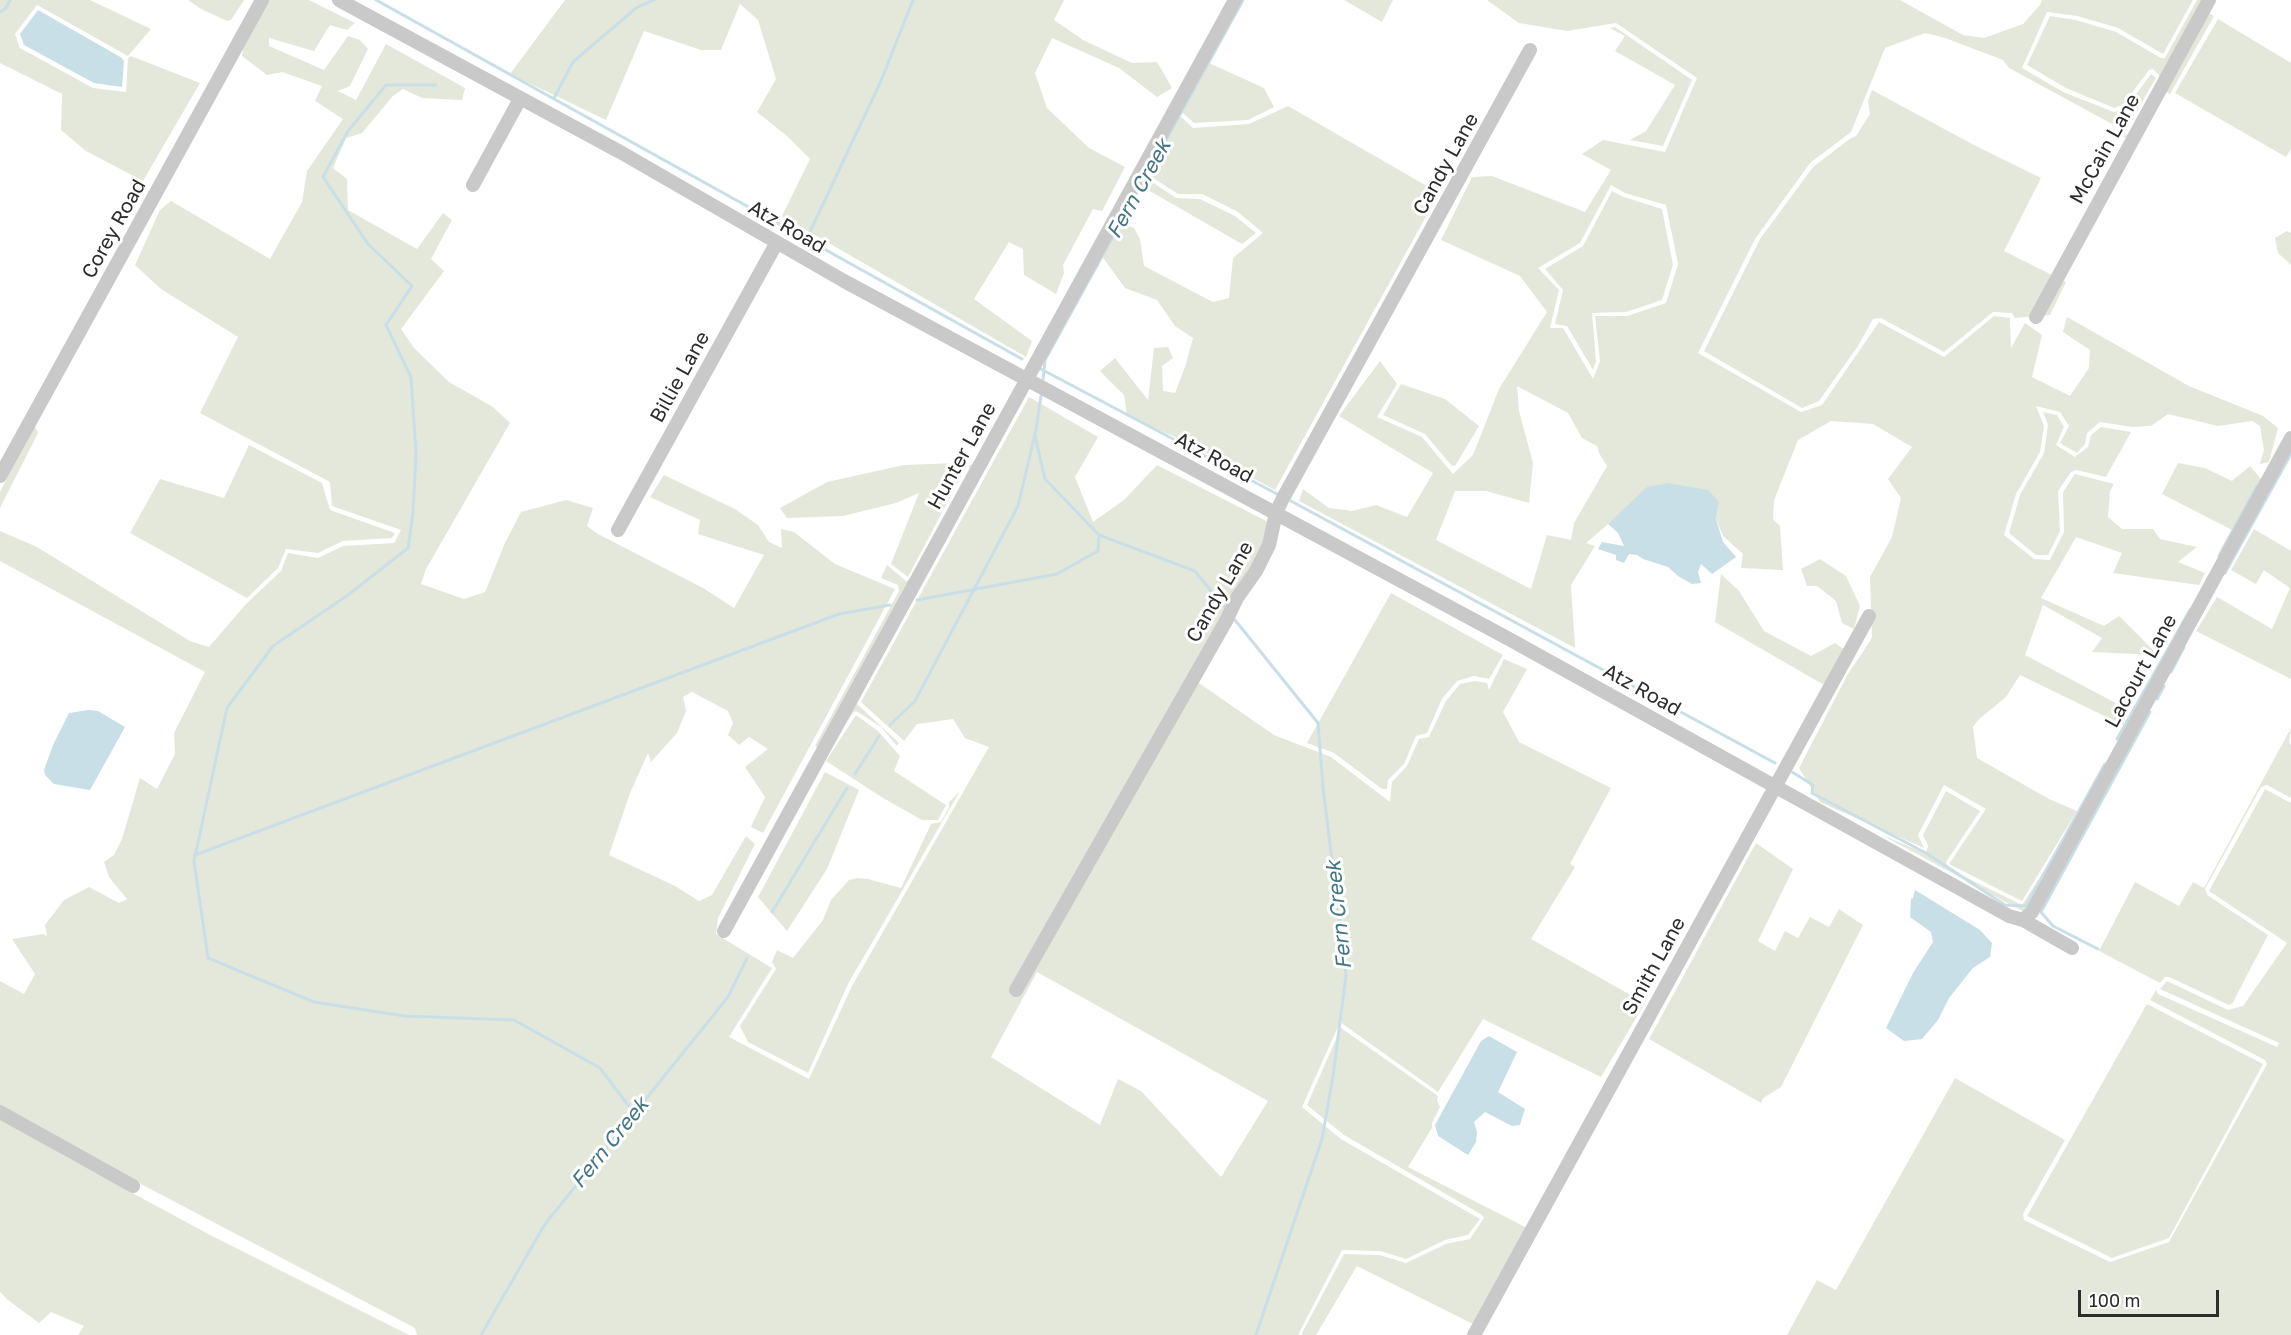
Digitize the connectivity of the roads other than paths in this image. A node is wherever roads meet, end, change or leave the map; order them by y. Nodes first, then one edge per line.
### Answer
1 (262, 0) edge
2 (339, 0) edge
3 (1234, 0) edge
4 (2209, 0) edge
5 (1530, 50) dead end
6 (520, 99) junction
7 (473, 186) dead end
8 (776, 244) junction
9 (2036, 317) dead end
10 (1026, 379) junction
11 (2291, 438) edge
12 (0, 477) edge
13 (1276, 513) junction
14 (618, 530) dead end
15 (1869, 616) dead end
16 (1775, 786) junction
17 (2023, 920) junction
18 (724, 931) dead end
19 (2072, 948) dead end
20 (1016, 990) dead end
21 (0, 1112) edge
22 (133, 1186) dead end
23 (1474, 1335) edge

1 - 12 street, Corey Road
2 - 6 street, Atz Road
3 - 10 street, Hunter Lane
4 - 9 street, McCain Lane
5 - 13 street, Candy Lane
6 - 7 street
6 - 8 street, Atz Road
8 - 10 street, Atz Road
8 - 14 street, Billie Lane
10 - 13 street, Atz Road
10 - 18 street, Hunter Lane
11 - 17 street, Lacourt Lane
13 - 16 street, Atz Road
13 - 20 street, Candy Lane
15 - 16 street, Smith Lane
16 - 17 street, Atz Road
16 - 23 street, Smith Lane
17 - 19 street, Atz Road
21 - 22 street

